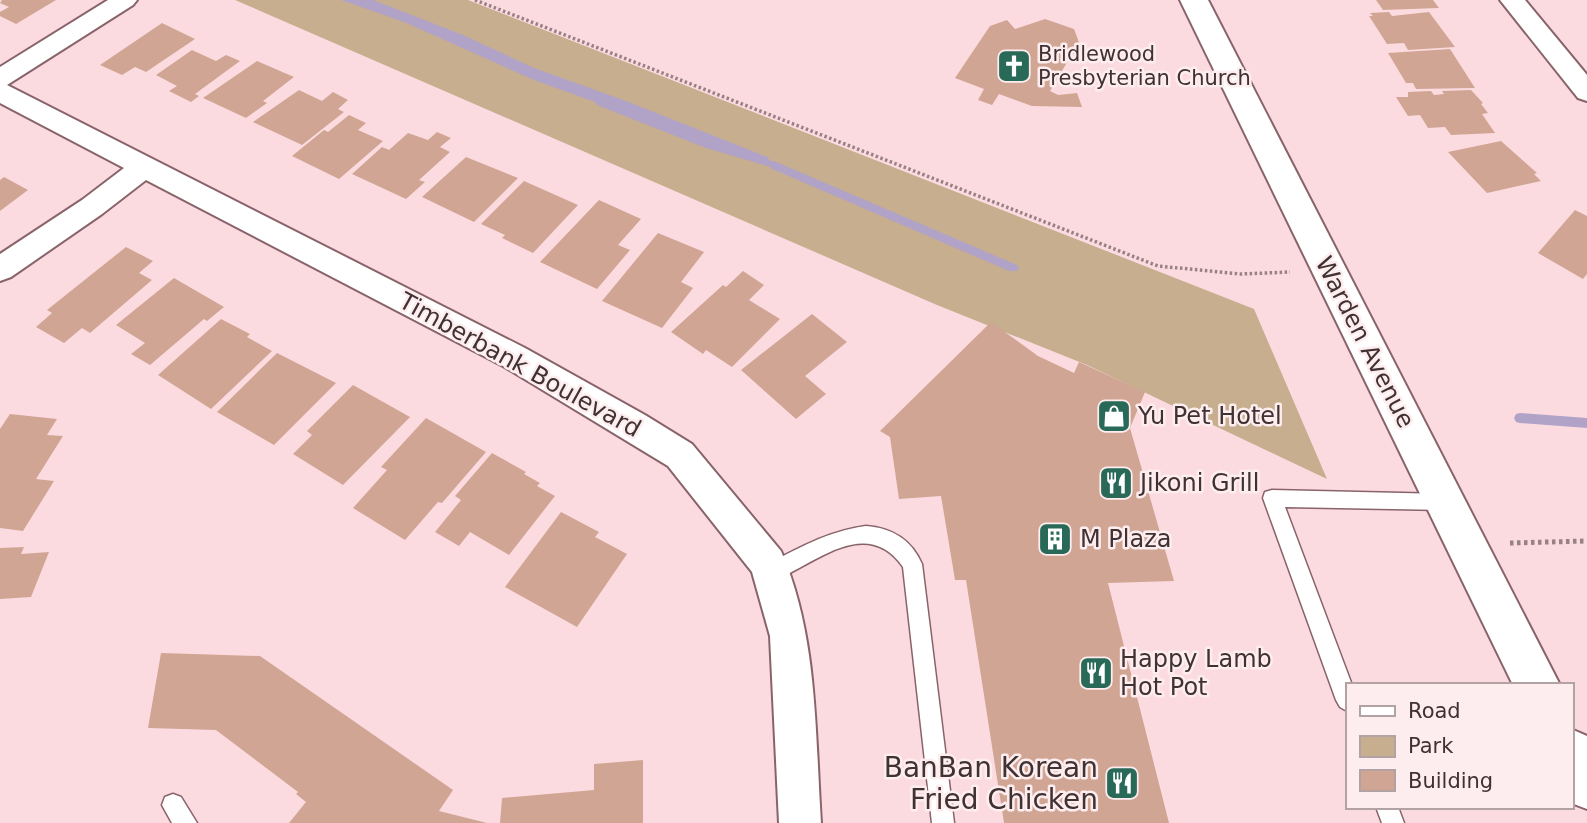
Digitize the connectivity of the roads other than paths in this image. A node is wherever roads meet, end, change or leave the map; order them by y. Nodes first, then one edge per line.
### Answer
1 (125, 0) edge
2 (1194, 0) edge
3 (1512, 0) edge
4 (0, 79) edge
5 (0, 92) edge
6 (1587, 92) edge
7 (145, 166) junction
8 (0, 270) edge
9 (1444, 502) junction
10 (771, 573) junction
11 (1536, 683) edge
12 (1346, 697) edge
13 (1573, 757) edge
14 (1587, 785) edge
15 (173, 805) dead end
16 (186, 823) edge
17 (800, 823) edge
18 (943, 823) edge

1 - 4 street
2 - 9 main road, Warden Avenue
3 - 6 street
5 - 7 street, Timberbank Boulevard
7 - 8 street
7 - 10 street, Timberbank Boulevard
9 - 11 main road, Warden Avenue
9 - 12 lane
10 - 17 street, Timberbank Boulevard
10 - 18 lane
13 - 14 main road
15 - 16 lane

